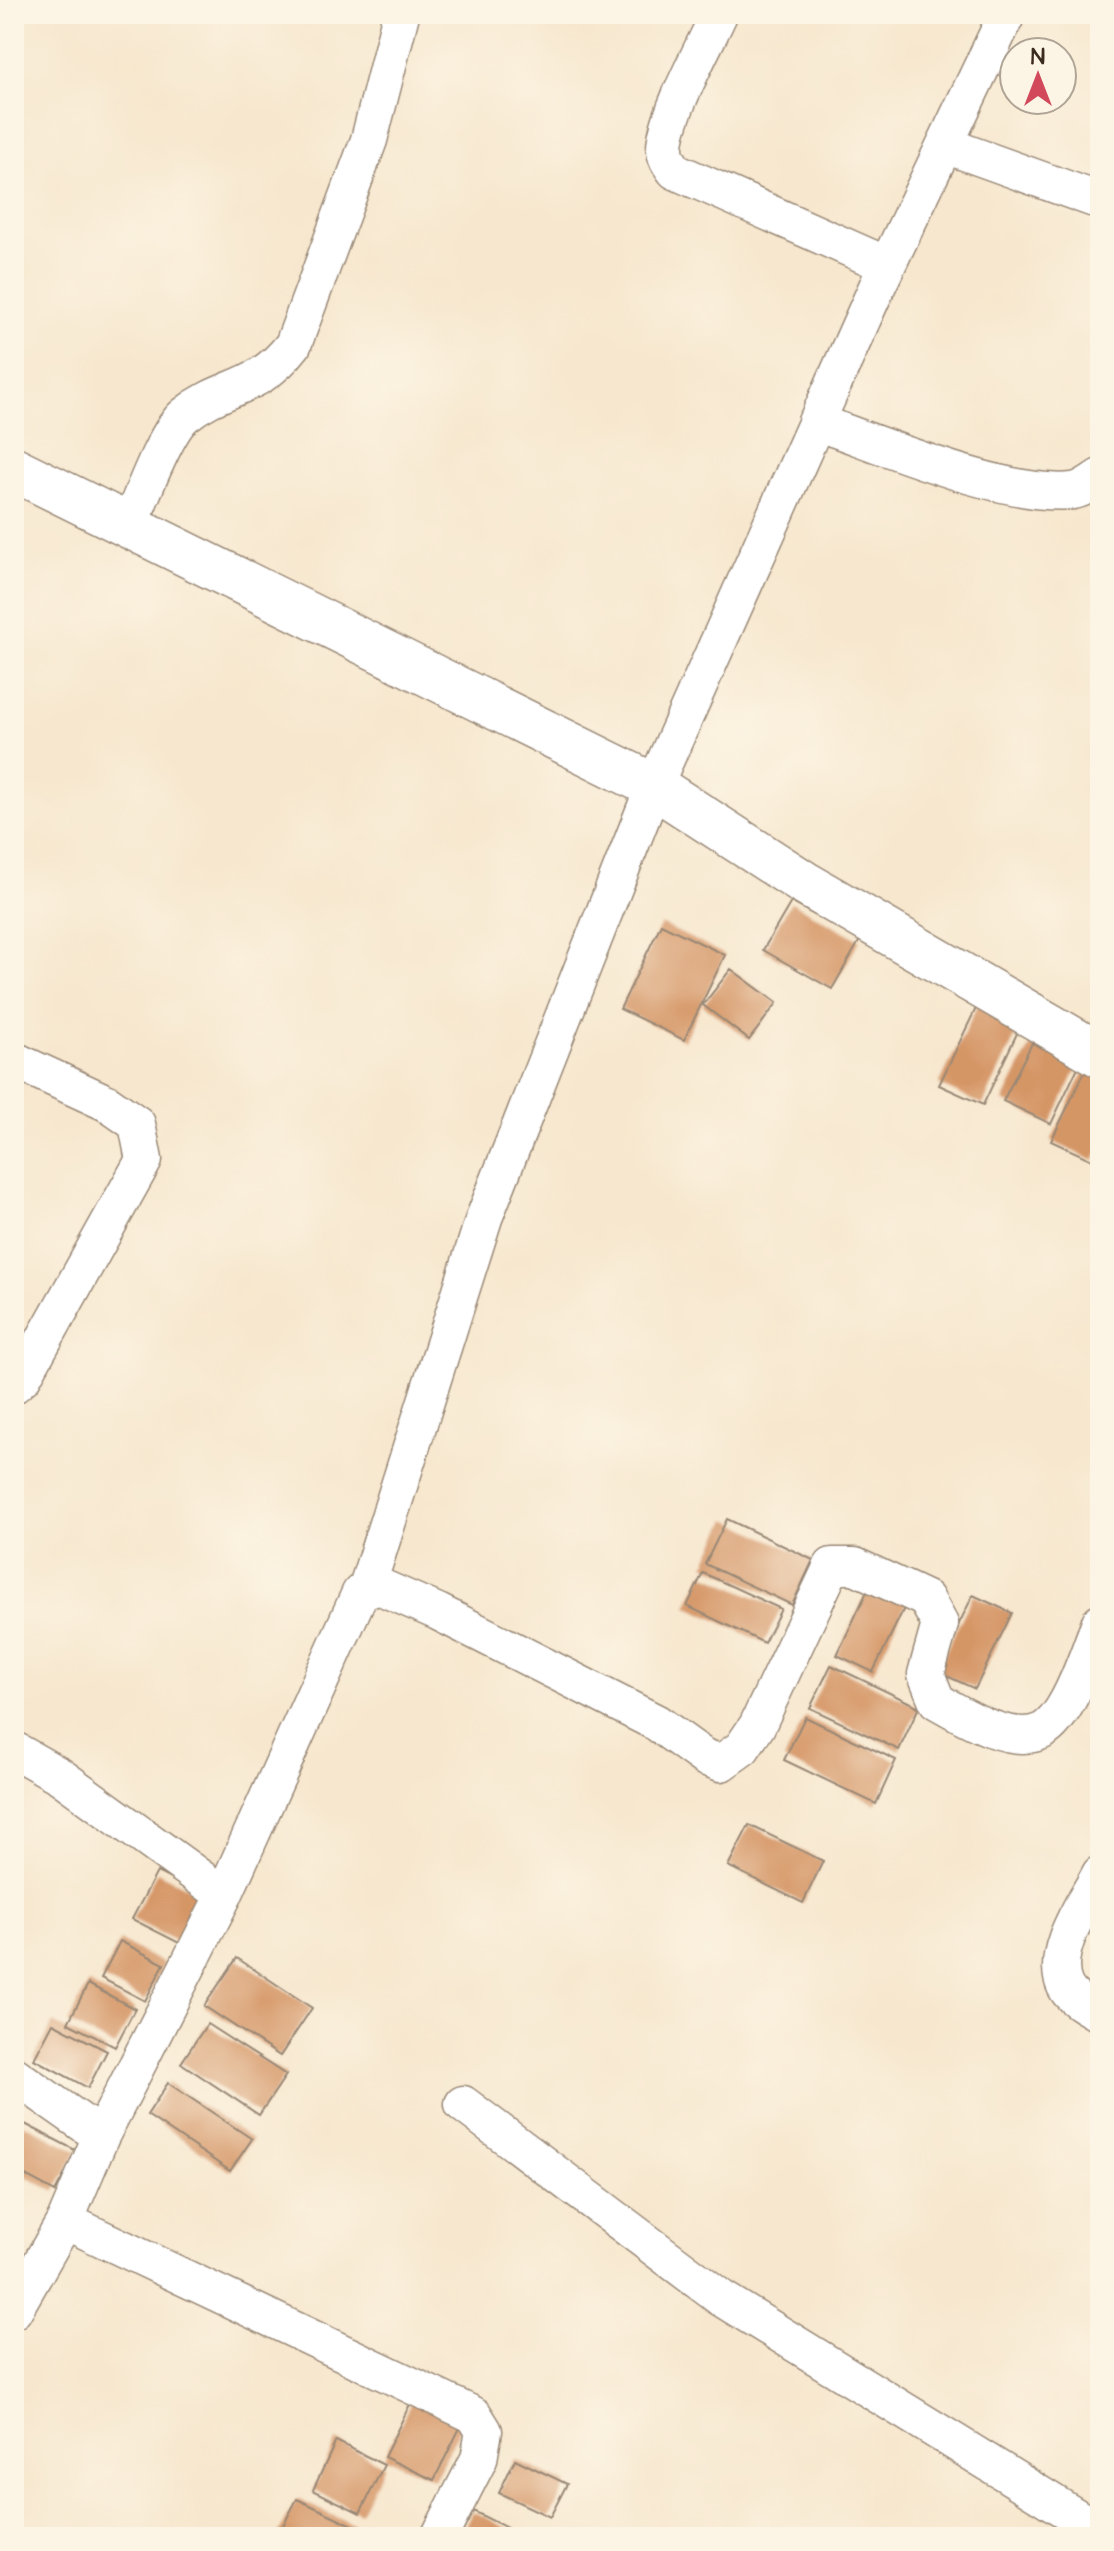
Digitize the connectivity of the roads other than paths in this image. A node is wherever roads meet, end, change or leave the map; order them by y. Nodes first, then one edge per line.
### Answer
1 (401, 14) edge
2 (719, 14) edge
3 (1007, 14) edge
4 (945, 145) junction
5 (1100, 201) edge
6 (887, 265) junction
7 (816, 422) junction
8 (14, 469) edge
9 (1100, 477) edge
10 (129, 526) junction
11 (654, 786) junction
12 (1100, 1055) edge
13 (14, 1060) edge
14 (14, 1385) edge
15 (367, 1587) junction
16 (1100, 1622) edge
17 (14, 1750) edge
18 (1100, 1874) edge
19 (224, 1895) junction
20 (1100, 2014) edge
21 (14, 2075) edge
22 (463, 2104) dead end
23 (101, 2136) junction
24 (65, 2221) junction
25 (14, 2310) edge
26 (1096, 2529) edge
27 (439, 2537) edge

1 - 10 street
2 - 6 street
3 - 4 street
4 - 5 street
4 - 6 street
6 - 7 street
7 - 9 street
7 - 11 street
8 - 10 street
10 - 11 street
11 - 12 street
11 - 15 street
13 - 14 street
15 - 16 street
15 - 19 street
17 - 19 street
18 - 20 street
19 - 23 street
21 - 23 street
22 - 26 street
23 - 24 street
24 - 25 street
24 - 27 street

